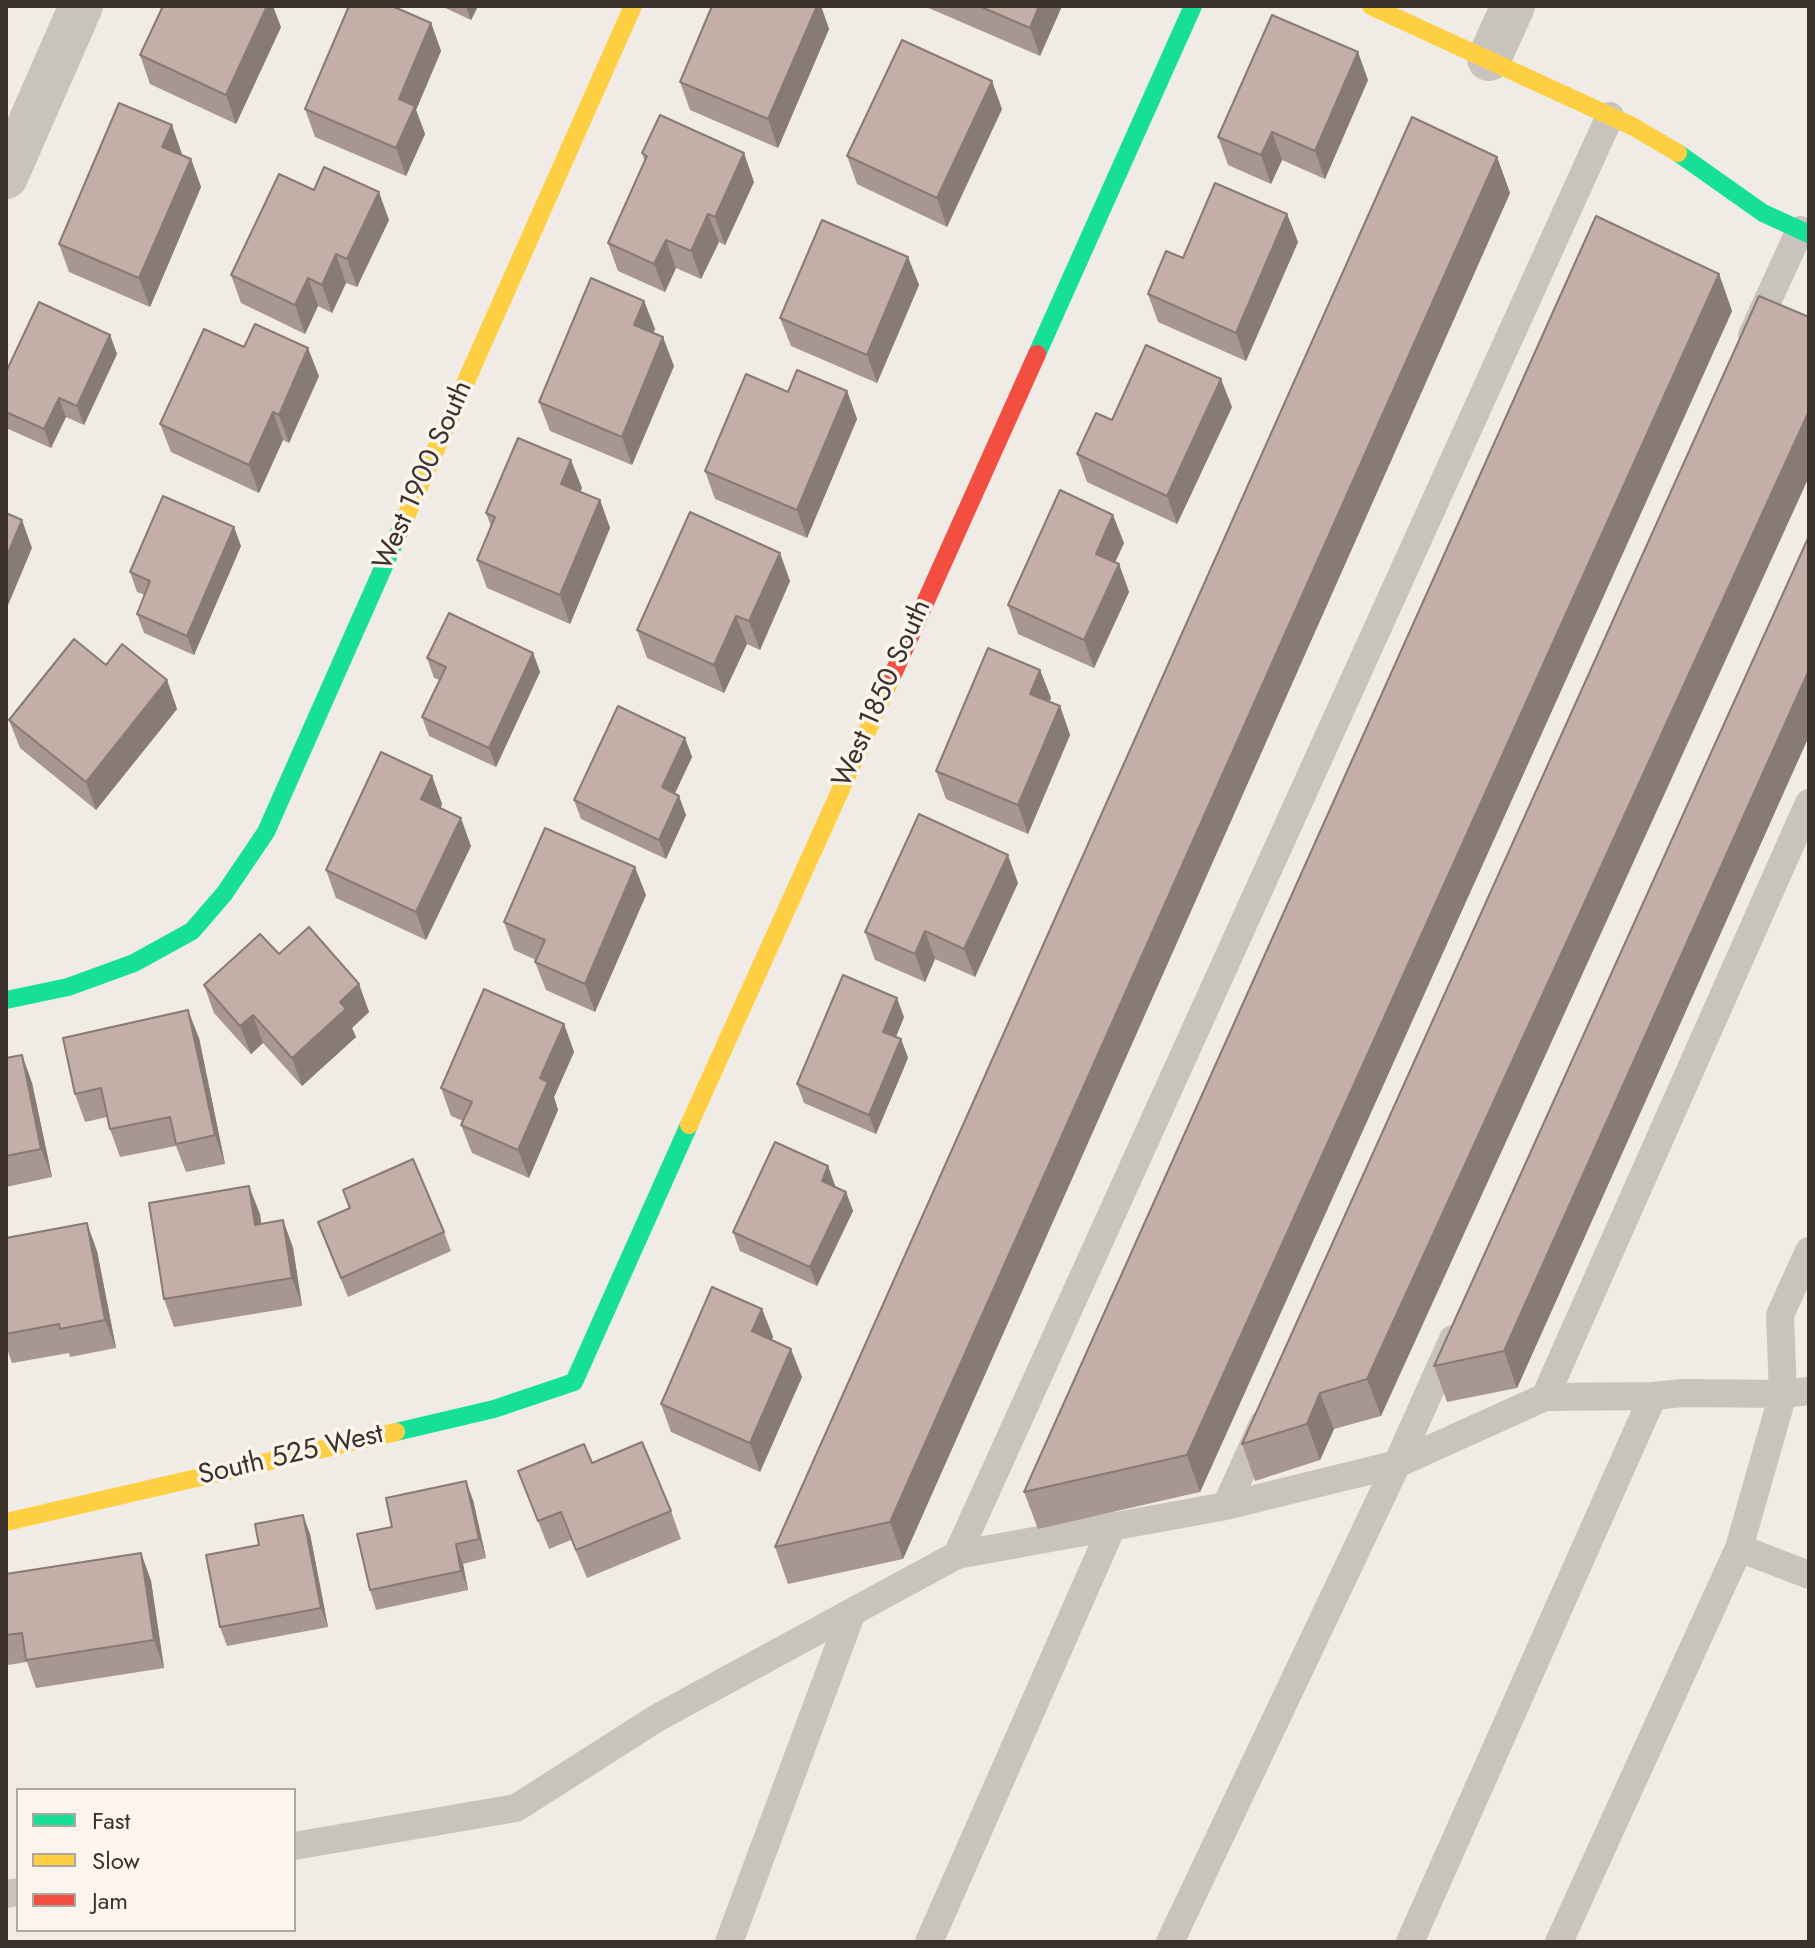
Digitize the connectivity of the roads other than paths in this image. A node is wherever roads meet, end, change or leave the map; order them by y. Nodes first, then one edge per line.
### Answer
1 (81, 6) edge
2 (633, 6) edge
3 (1193, 6) edge
4 (1371, 6) edge
5 (1513, 6) edge
6 (1489, 59) junction
7 (1610, 116) junction
8 (6, 177) edge
9 (1804, 232) edge
10 (1741, 362) edge
11 (1809, 803) edge
12 (6, 1000) edge
13 (1809, 1251) edge
14 (1462, 1320) edge
15 (574, 1382) joint
16 (1796, 1392) edge
17 (1653, 1396) junction
18 (1545, 1397) junction
19 (1272, 1405) edge
20 (1397, 1464) junction
21 (1226, 1506) junction
22 (6, 1522) edge
23 (1112, 1527) junction
24 (1739, 1548) junction
25 (957, 1555) junction
26 (1809, 1575) edge
27 (852, 1612) junction
28 (296, 1846) edge
29 (729, 1942) edge
30 (929, 1942) edge
31 (1170, 1942) edge
32 (1410, 1942) edge
33 (1559, 1942) edge

1 - 8 street
2 - 12 street, West 1900 South
3 - 15 street, West 1850 South
4 - 6 street
5 - 6 street
6 - 7 street
7 - 9 street
7 - 25 lane
9 - 10 lane
11 - 18 lane
13 - 16 lane
14 - 20 lane
15 - 22 street, South 525 West
16 - 17 lane
16 - 24 lane
17 - 18 lane
17 - 32 lane
18 - 20 lane
19 - 21 lane
20 - 21 lane
20 - 31 lane
21 - 23 lane
23 - 25 lane
23 - 30 lane
24 - 26 lane
24 - 33 lane
25 - 27 lane
27 - 28 lane
27 - 29 lane

